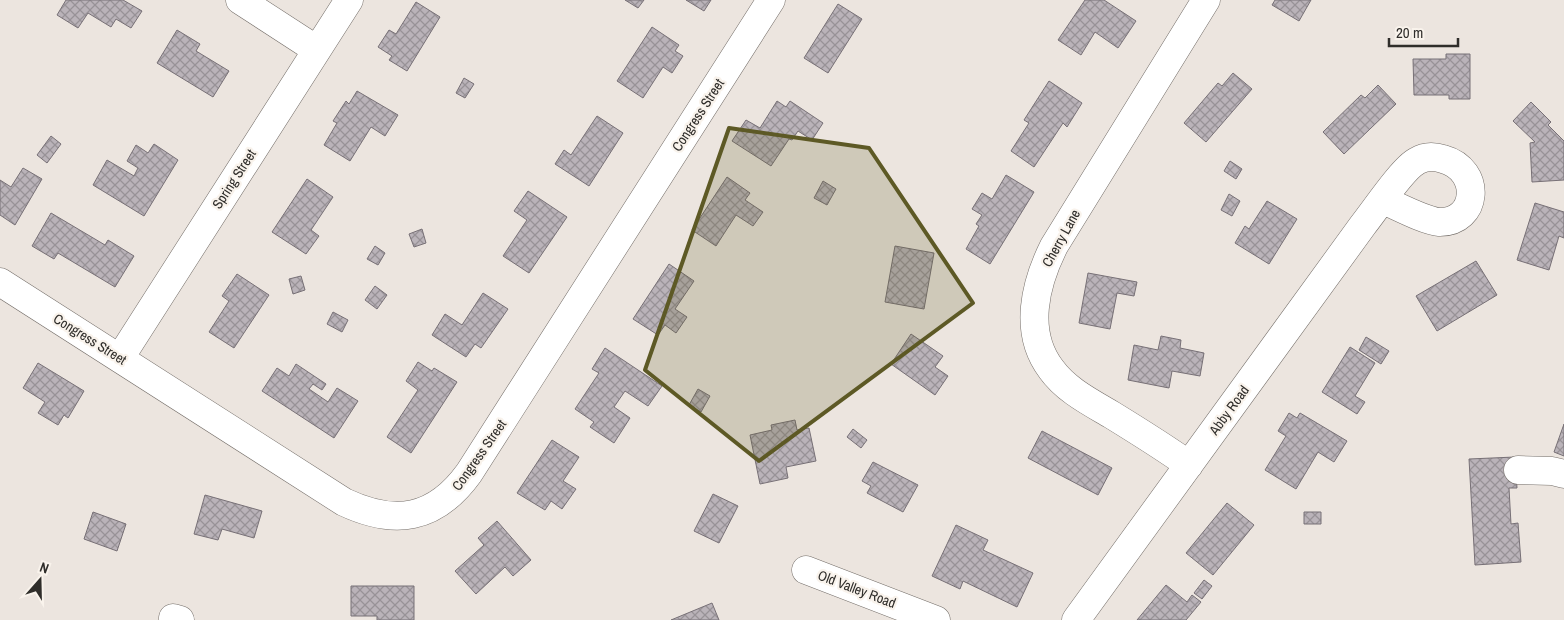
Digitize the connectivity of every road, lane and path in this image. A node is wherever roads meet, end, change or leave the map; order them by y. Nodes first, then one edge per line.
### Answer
1 (240, 0) edge
2 (349, 0) edge
3 (771, 0) edge
4 (1206, 0) edge
5 (317, 50) junction
6 (1383, 200) dead end
7 (0, 282) edge
8 (120, 358) junction
9 (1189, 465) junction
10 (1518, 470) dead end
11 (1564, 474) edge
12 (806, 570) dead end
13 (936, 620) edge
14 (1076, 620) edge

1 - 5 street
2 - 5 street, Spring Street
3 - 8 street, Congress Street
4 - 9 street, Cherry Lane
5 - 8 street, Spring Street
6 - 9 street, Abby Road
7 - 8 street, Congress Street
9 - 14 street, Abby Road
10 - 11 street
12 - 13 street, Old Valley Road

